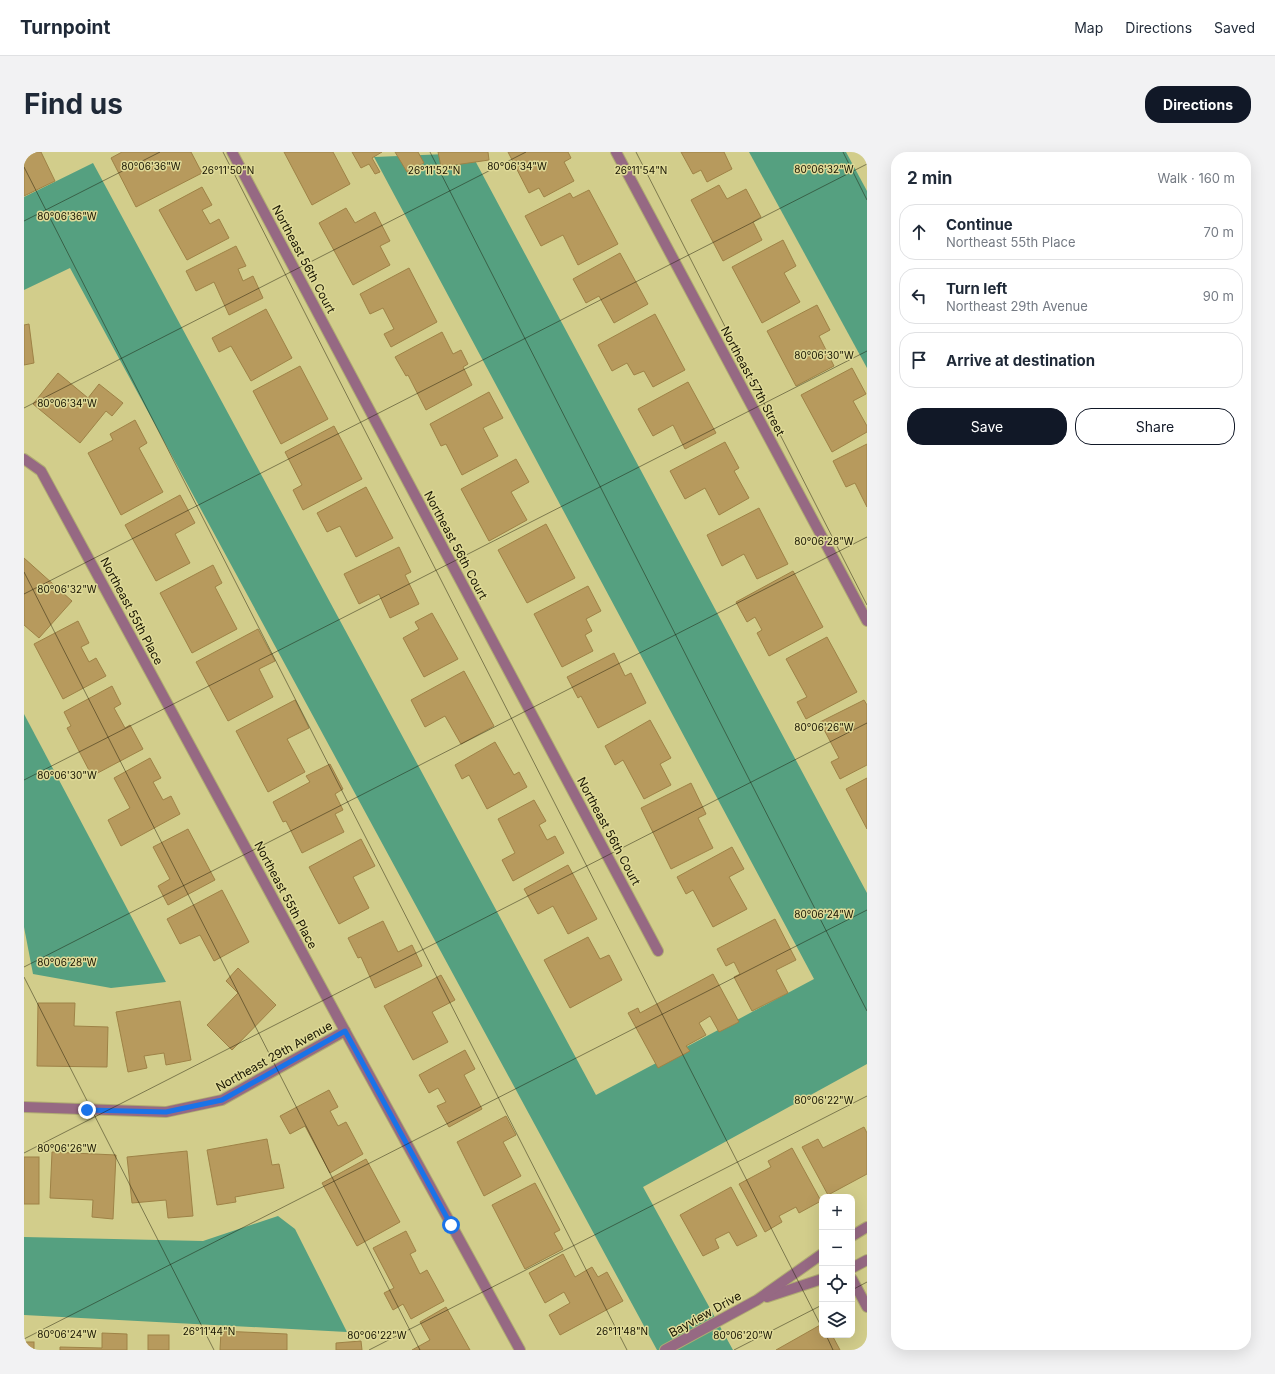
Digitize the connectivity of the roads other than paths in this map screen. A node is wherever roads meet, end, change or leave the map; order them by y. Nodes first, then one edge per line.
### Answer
1 (232, 152) edge
2 (616, 152) edge
3 (24, 459) edge
4 (867, 622) edge
5 (658, 951) dead end
6 (345, 1031) junction
7 (24, 1107) edge
8 (867, 1227) edge
9 (855, 1234) edge
10 (819, 1256) edge
11 (867, 1260) edge
12 (855, 1266) edge
13 (819, 1280) edge
14 (855, 1285) edge
15 (757, 1300) junction
16 (867, 1307) edge
17 (520, 1350) edge
18 (665, 1350) edge

1 - 5 street, Northeast 56th Court
2 - 4 street, Northeast 57th Street
3 - 6 street, Northeast 55th Place
6 - 7 street, Northeast 29th Avenue
6 - 17 street, Northeast 55th Place
8 - 9 street
10 - 15 street, Bayview Drive
11 - 12 street
13 - 15 street, Bayview Drive
14 - 16 street
15 - 18 street, Bayview Drive

